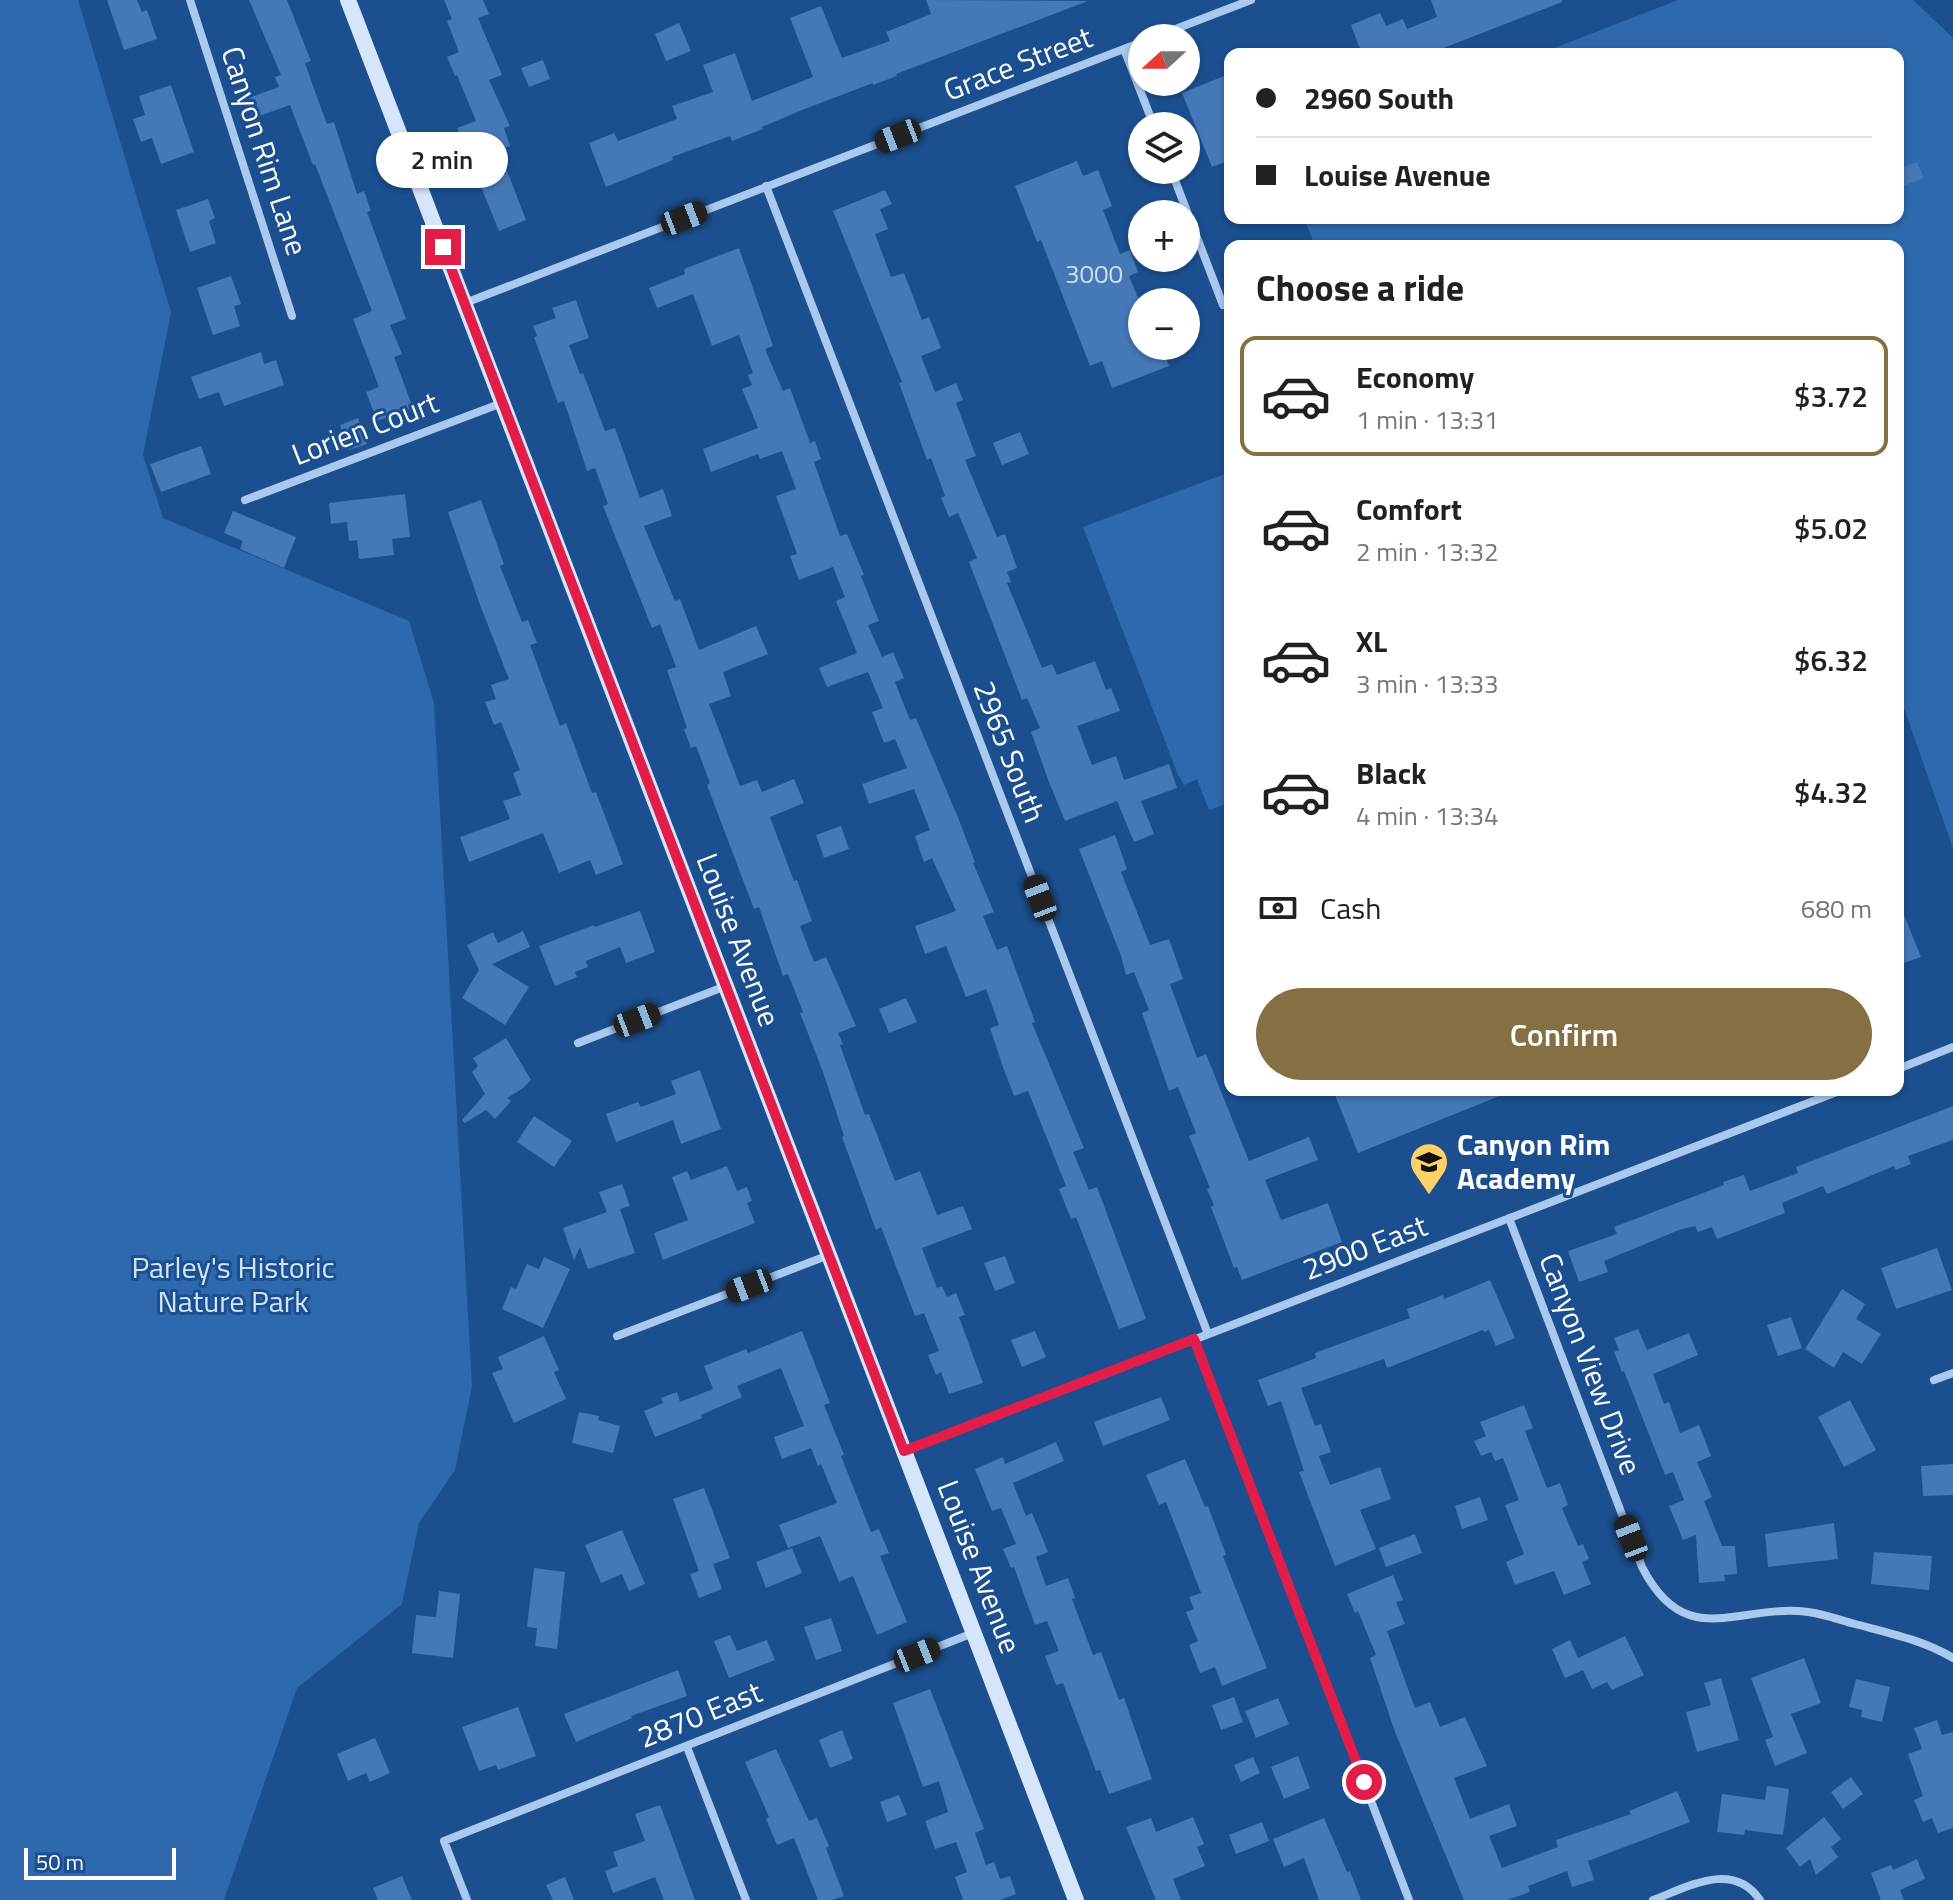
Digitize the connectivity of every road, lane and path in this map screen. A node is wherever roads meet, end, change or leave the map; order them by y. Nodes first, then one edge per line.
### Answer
1 (190, 0) edge
2 (348, 0) edge
3 (1251, 0) edge
4 (1188, 24) edge
5 (1128, 47) edge
6 (1124, 49) junction
7 (1149, 112) edge
8 (1176, 184) edge
9 (766, 186) junction
10 (464, 303) junction
11 (1223, 305) dead end
12 (292, 316) dead end
13 (502, 403) junction
14 (245, 500) dead end
15 (726, 986) junction
16 (578, 1043) dead end
17 (1953, 1047) edge
18 (1904, 1067) edge
19 (1826, 1096) edge
20 (1509, 1218) junction
21 (829, 1255) junction
22 (1208, 1334) junction
23 (617, 1336) dead end
24 (1194, 1339) junction
25 (1953, 1373) edge
26 (1934, 1380) dead end
27 (904, 1451) junction
28 (974, 1633) junction
29 (1953, 1658) edge
30 (687, 1747) junction
31 (467, 1900) edge
32 (746, 1900) edge
33 (1076, 1900) edge
34 (1409, 1900) edge
35 (1653, 1900) edge
36 (1760, 1900) edge

1 - 12 street, Canyon Rim Lane
2 - 10 street, Louise Avenue
3 - 4 street
5 - 6 street, Grace Street
6 - 7 street
6 - 9 street, Grace Street
8 - 11 street
9 - 10 street, Grace Street
9 - 22 street, 2965 South
10 - 13 street, Louise Avenue
13 - 14 street, Lorien Court
13 - 15 street, Louise Avenue
15 - 16 street
15 - 21 street, Louise Avenue
17 - 18 street
19 - 20 street, 2900 East
20 - 22 street, 2900 East
20 - 29 street, Canyon View Drive
21 - 23 street
21 - 27 street, Louise Avenue
22 - 24 street, 2900 East
24 - 27 street, 2900 East
24 - 34 street
25 - 26 street
27 - 28 street, Louise Avenue
28 - 30 street, 2870 East
28 - 33 street, Louise Avenue
30 - 31 street, 2870 East
30 - 32 street
35 - 36 street

